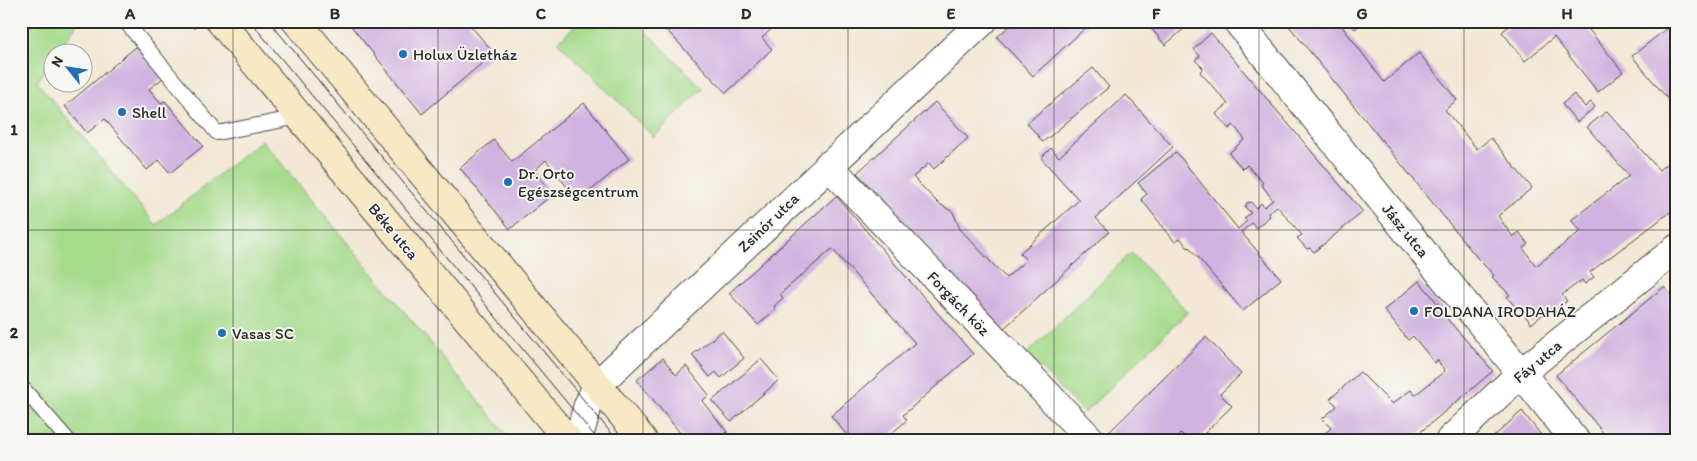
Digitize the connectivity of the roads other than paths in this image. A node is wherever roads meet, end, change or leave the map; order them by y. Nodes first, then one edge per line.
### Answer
1 (125, 21) edge
2 (220, 21) edge
3 (296, 21) edge
4 (983, 21) edge
5 (1237, 21) edge
6 (299, 117) junction
7 (828, 165) junction
8 (1676, 250) edge
9 (1522, 373) junction
10 (598, 384) junction
11 (21, 386) edge
12 (68, 440) edge
13 (568, 440) edge
14 (578, 440) edge
15 (643, 440) edge
16 (1091, 440) edge
17 (1450, 440) edge
18 (1575, 440) edge

1 - 6 lane
2 - 6 main road, Béke utca
3 - 10 main road
4 - 7 street, Zsinór utca
5 - 9 street, Jász utca
6 - 13 main road, Béke utca
7 - 10 street, Zsinór utca
7 - 16 street, Forgách köz
8 - 9 street, Fáy utca
9 - 17 street, Fáy utca
9 - 18 street, Jász utca
10 - 14 street, Zsinór utca
10 - 15 main road
11 - 12 lane

